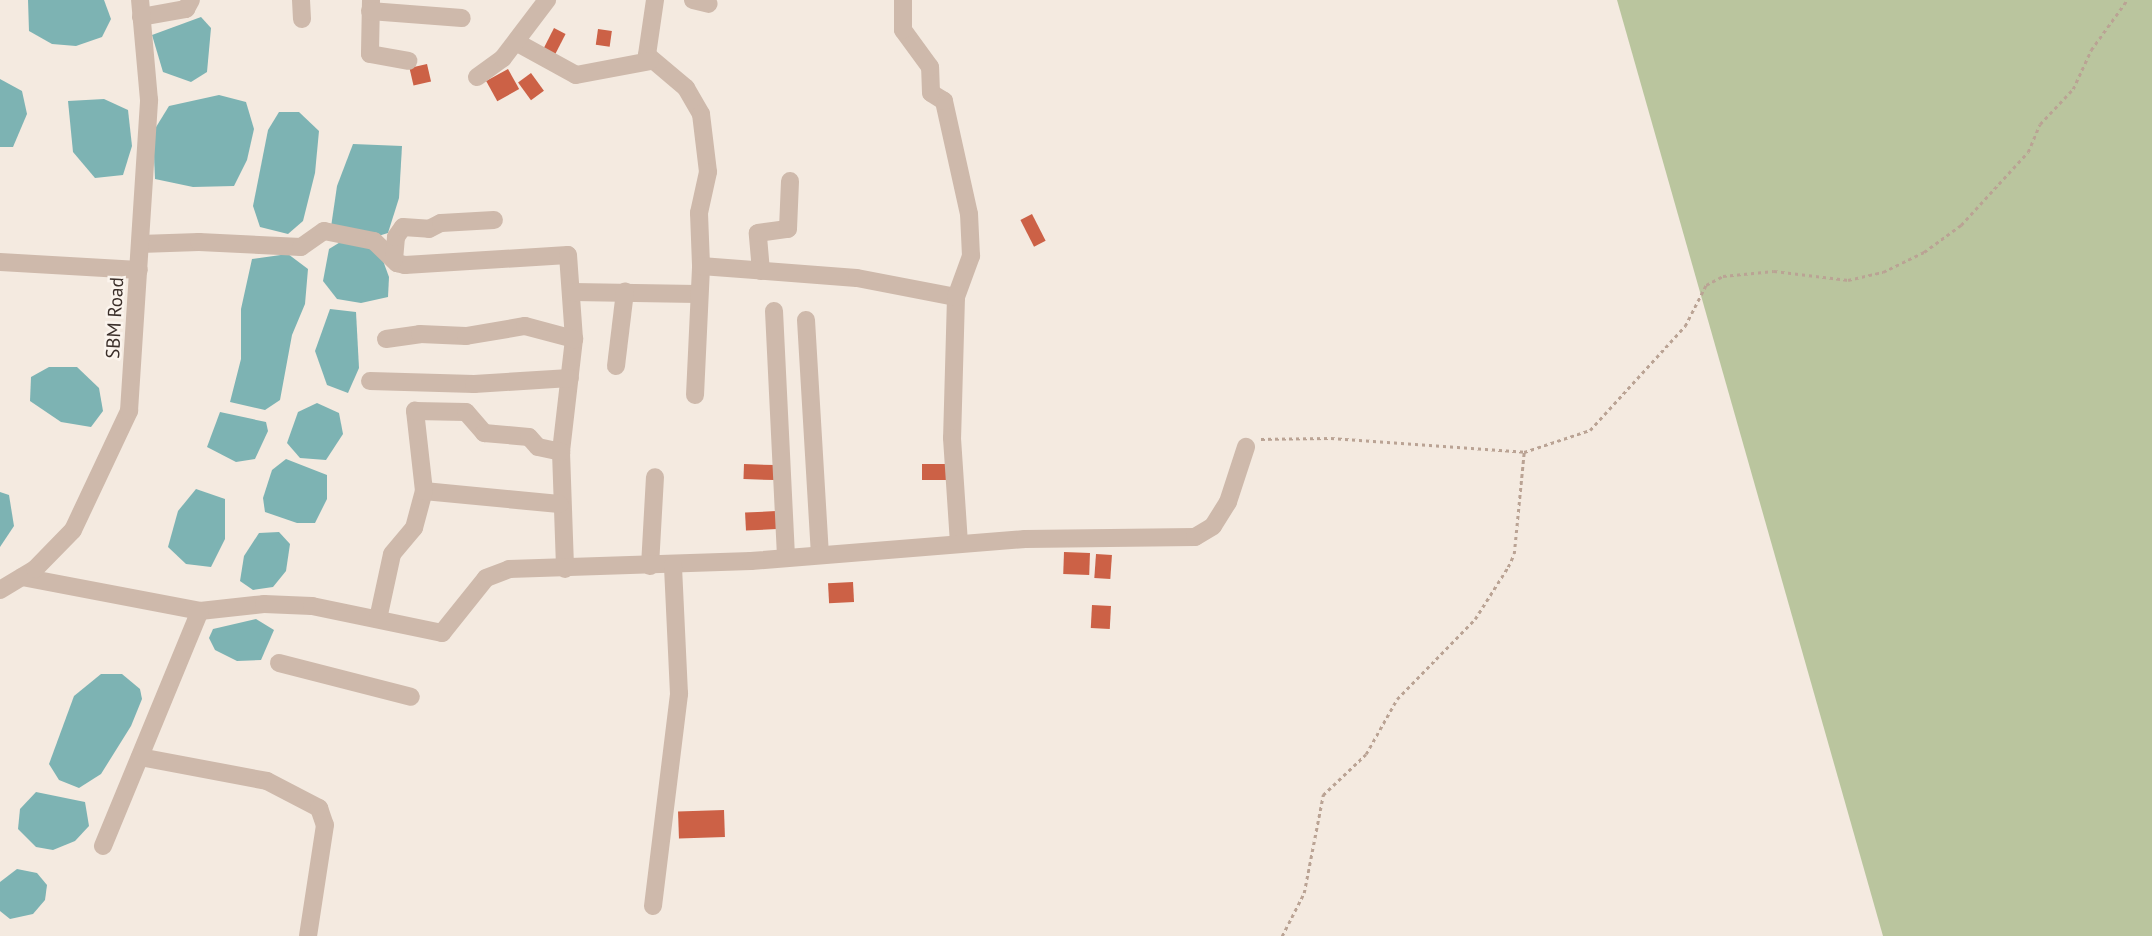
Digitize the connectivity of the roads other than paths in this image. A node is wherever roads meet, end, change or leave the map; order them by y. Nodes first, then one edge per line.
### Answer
1 (191, 0) edge
2 (301, 0) edge
3 (547, 0) edge
4 (655, 0) edge
5 (902, 0) edge
6 (370, 6) edge
7 (141, 8) edge
8 (462, 18) dead end
9 (302, 19) dead end
10 (516, 41) junction
11 (408, 61) dead end
12 (650, 61) junction
13 (477, 77) dead end
14 (790, 181) dead end
15 (494, 220) dead end
16 (140, 244) junction
17 (394, 260) junction
18 (0, 262) edge
19 (701, 266) junction
20 (139, 270) junction
21 (761, 271) junction
22 (573, 292) junction
23 (625, 292) junction
24 (697, 294) junction
25 (956, 298) junction
26 (775, 311) dead end
27 (806, 320) dead end
28 (574, 338) junction
29 (386, 339) dead end
30 (617, 366) dead end
31 (570, 378) junction
32 (370, 381) dead end
33 (695, 395) dead end
34 (1246, 447) road end
35 (561, 452) junction
36 (655, 477) dead end
37 (424, 491) junction
38 (559, 504) junction
39 (959, 544) junction
40 (820, 555) junction
41 (786, 558) junction
42 (673, 565) junction
43 (650, 566) junction
44 (565, 569) junction
45 (22, 577) junction
46 (0, 590) edge
47 (200, 611) junction
48 (377, 619) junction
49 (279, 663) dead end
50 (411, 697) dead end
51 (141, 757) junction
52 (103, 846) dead end
53 (653, 906) dead end
54 (308, 936) edge

1 - 7 street
2 - 9 street
3 - 10 street
4 - 12 street
5 - 25 street
6 - 8 street
6 - 11 street
7 - 16 street, SBM Road
10 - 12 street
10 - 13 street
12 - 19 street
14 - 21 street
15 - 17 street
16 - 17 street
16 - 20 street, SBM Road
17 - 22 street
18 - 20 street
19 - 21 street
19 - 24 street
20 - 45 street, SBM Road
21 - 25 street
22 - 23 street
22 - 28 street
23 - 24 street
23 - 30 street
24 - 33 street
25 - 39 street
26 - 41 street
27 - 40 street
28 - 29 street
28 - 31 street
31 - 32 street
31 - 35 street
34 - 39 street
35 - 37 street
35 - 38 street
36 - 43 street
37 - 38 street
37 - 48 street
38 - 44 street
39 - 40 street
40 - 41 street
41 - 42 street
42 - 43 street
42 - 53 street
43 - 44 street
44 - 48 street
45 - 46 street, SBM Road
45 - 47 street
47 - 48 street
47 - 51 street
49 - 50 street
51 - 52 street
51 - 54 street

